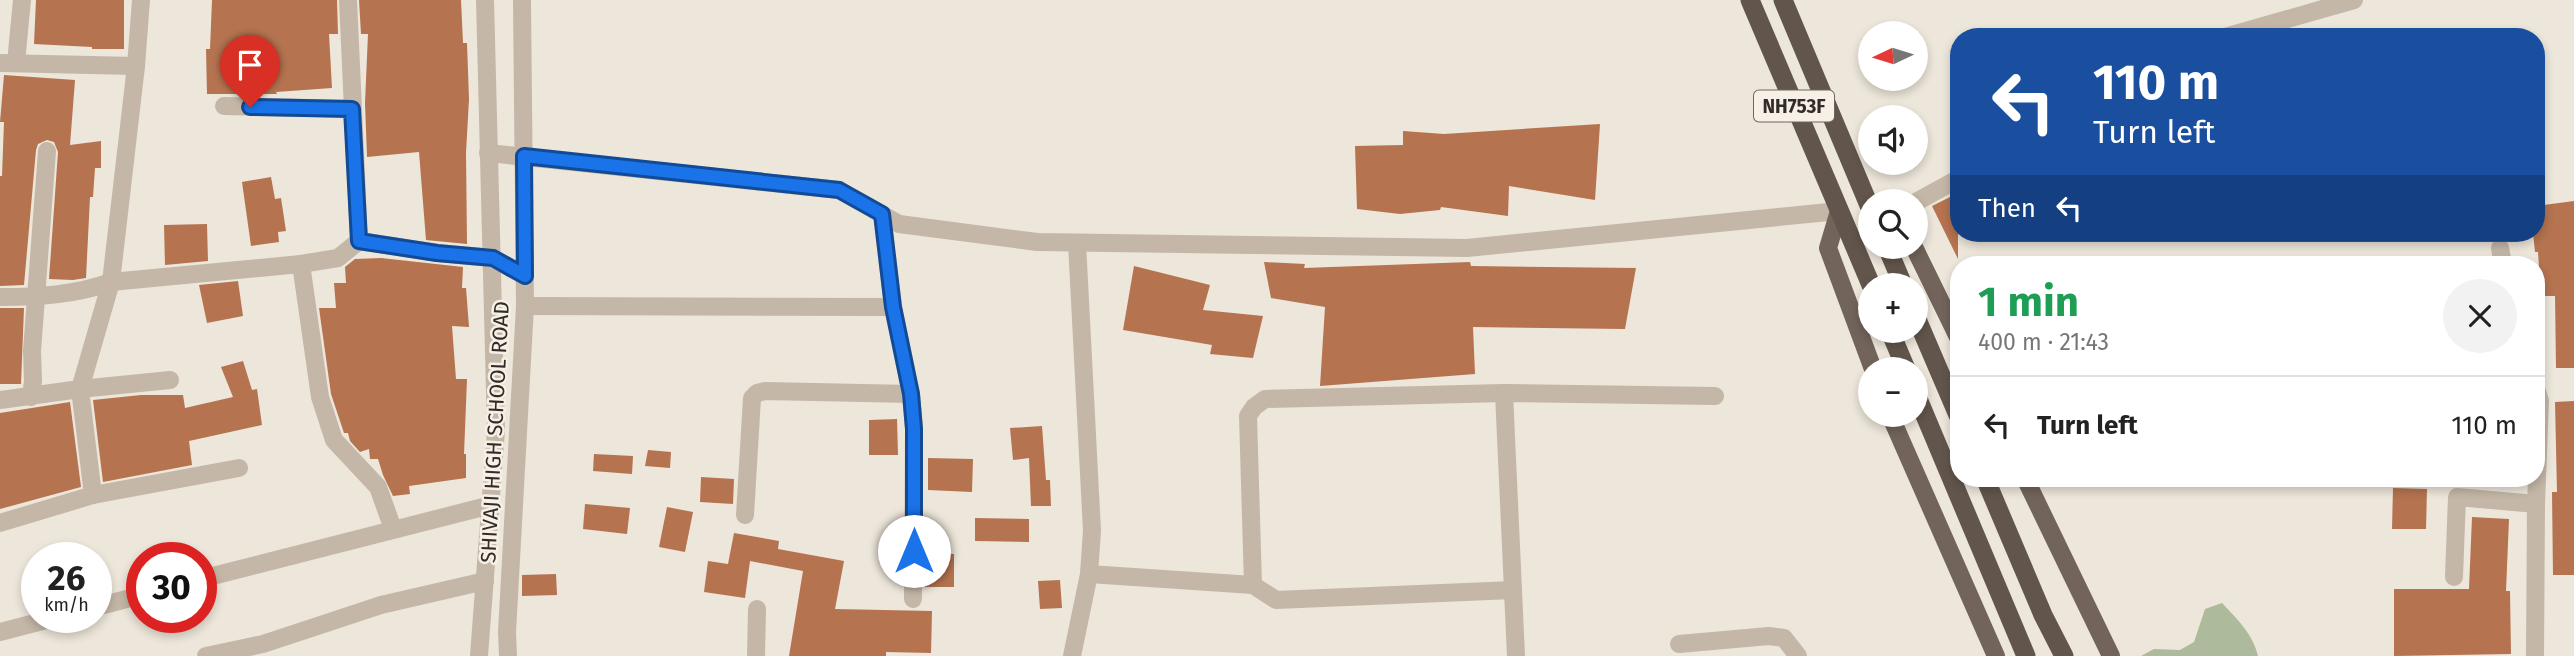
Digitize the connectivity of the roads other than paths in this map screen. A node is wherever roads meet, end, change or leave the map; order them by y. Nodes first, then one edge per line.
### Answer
1 (22, 0) edge
2 (141, 0) edge
3 (348, 0) edge
4 (485, 0) edge
5 (522, 0) edge
6 (1750, 0) edge
7 (1783, 0) edge
8 (2354, 0) edge
9 (2256, 28) edge
10 (8, 63) edge
11 (136, 66) junction
12 (224, 106) dead end
13 (352, 109) junction
14 (47, 151) dead end
15 (488, 153) junction
16 (524, 156) junction
17 (1950, 183) edge
18 (1863, 189) edge
19 (1928, 195) edge
20 (1839, 211) junction
21 (882, 214) junction
22 (359, 241) junction
23 (1077, 243) junction
24 (493, 258) junction
25 (1920, 259) edge
26 (300, 264) junction
27 (1866, 273) edge
28 (525, 276) junction
29 (111, 282) junction
30 (0, 297) edge
31 (36, 297) junction
32 (526, 306) junction
33 (893, 307) junction
34 (1950, 321) edge
35 (1927, 343) edge
36 (1868, 357) edge
37 (170, 380) dead end
38 (80, 389) junction
39 (1504, 393) junction
40 (911, 394) junction
41 (1715, 396) dead end
42 (1950, 396) edge
43 (31, 397) junction
44 (0, 400) edge
45 (1928, 422) edge
46 (1895, 427) edge
47 (239, 468) dead end
48 (1950, 475) edge
49 (1955, 487) edge
50 (1989, 487) edge
51 (2029, 487) edge
52 (2537, 487) edge
53 (93, 495) junction
54 (2536, 504) junction
55 (491, 505) junction
56 (745, 515) dead end
57 (0, 523) edge
58 (393, 529) junction
59 (1089, 574) junction
60 (217, 575) edge
61 (2454, 577) dead end
62 (485, 581) junction
63 (1253, 585) junction
64 (1513, 590) junction
65 (914, 599) dead end
66 (757, 609) dead end
67 (21, 627) edge
68 (0, 632) edge
69 (1679, 644) dead end
70 (206, 656) edge
71 (479, 656) edge
72 (508, 656) edge
73 (755, 656) edge
74 (1069, 656) edge
75 (1516, 656) edge
76 (1798, 656) edge
77 (1996, 656) edge
78 (2026, 656) edge
79 (2064, 656) edge
80 (2111, 656) edge
81 (2535, 656) edge

1 - 10 street
2 - 11 street
3 - 13 street
4 - 15 street, SHIVAJI HIGH SCHOOL ROAD
5 - 16 street, SHIVAJI HIGH SCHOOL ROAD
6 - 20 highway, NH753F
7 - 18 highway, NH753F
8 - 9 street
10 - 11 street
11 - 29 street
12 - 13 street
13 - 22 street
14 - 31 street
15 - 16 street
15 - 24 street, SHIVAJI HIGH SCHOOL ROAD
16 - 21 street
16 - 28 street, SHIVAJI HIGH SCHOOL ROAD
17 - 19 street
20 - 23 street
20 - 27 highway, NH753F
20 - 36 main road
21 - 23 street
21 - 33 street
22 - 24 street
22 - 26 street
23 - 59 street
24 - 28 street
24 - 55 street, SHIVAJI HIGH SCHOOL ROAD
25 - 34 main road
26 - 29 street
26 - 58 street
28 - 32 street, SHIVAJI HIGH SCHOOL ROAD
29 - 31 street
29 - 38 street
30 - 31 street
31 - 43 street
32 - 33 street
32 - 72 street, SHIVAJI HIGH SCHOOL ROAD
33 - 40 street
35 - 42 highway
37 - 38 street
38 - 43 street
38 - 53 street
39 - 41 street
39 - 63 street
39 - 64 street
40 - 56 street
40 - 65 street
43 - 44 street
45 - 48 highway
46 - 77 main road
47 - 53 street
49 - 78 highway
50 - 79 highway
51 - 80 main road
52 - 54 street
53 - 57 street
54 - 61 street
54 - 81 street
55 - 58 street
55 - 62 street, SHIVAJI HIGH SCHOOL ROAD
58 - 60 street
59 - 63 street
59 - 74 street
62 - 70 street
62 - 71 street, SHIVAJI HIGH SCHOOL ROAD
63 - 64 street
64 - 75 street
66 - 73 street
67 - 68 street
69 - 76 street

